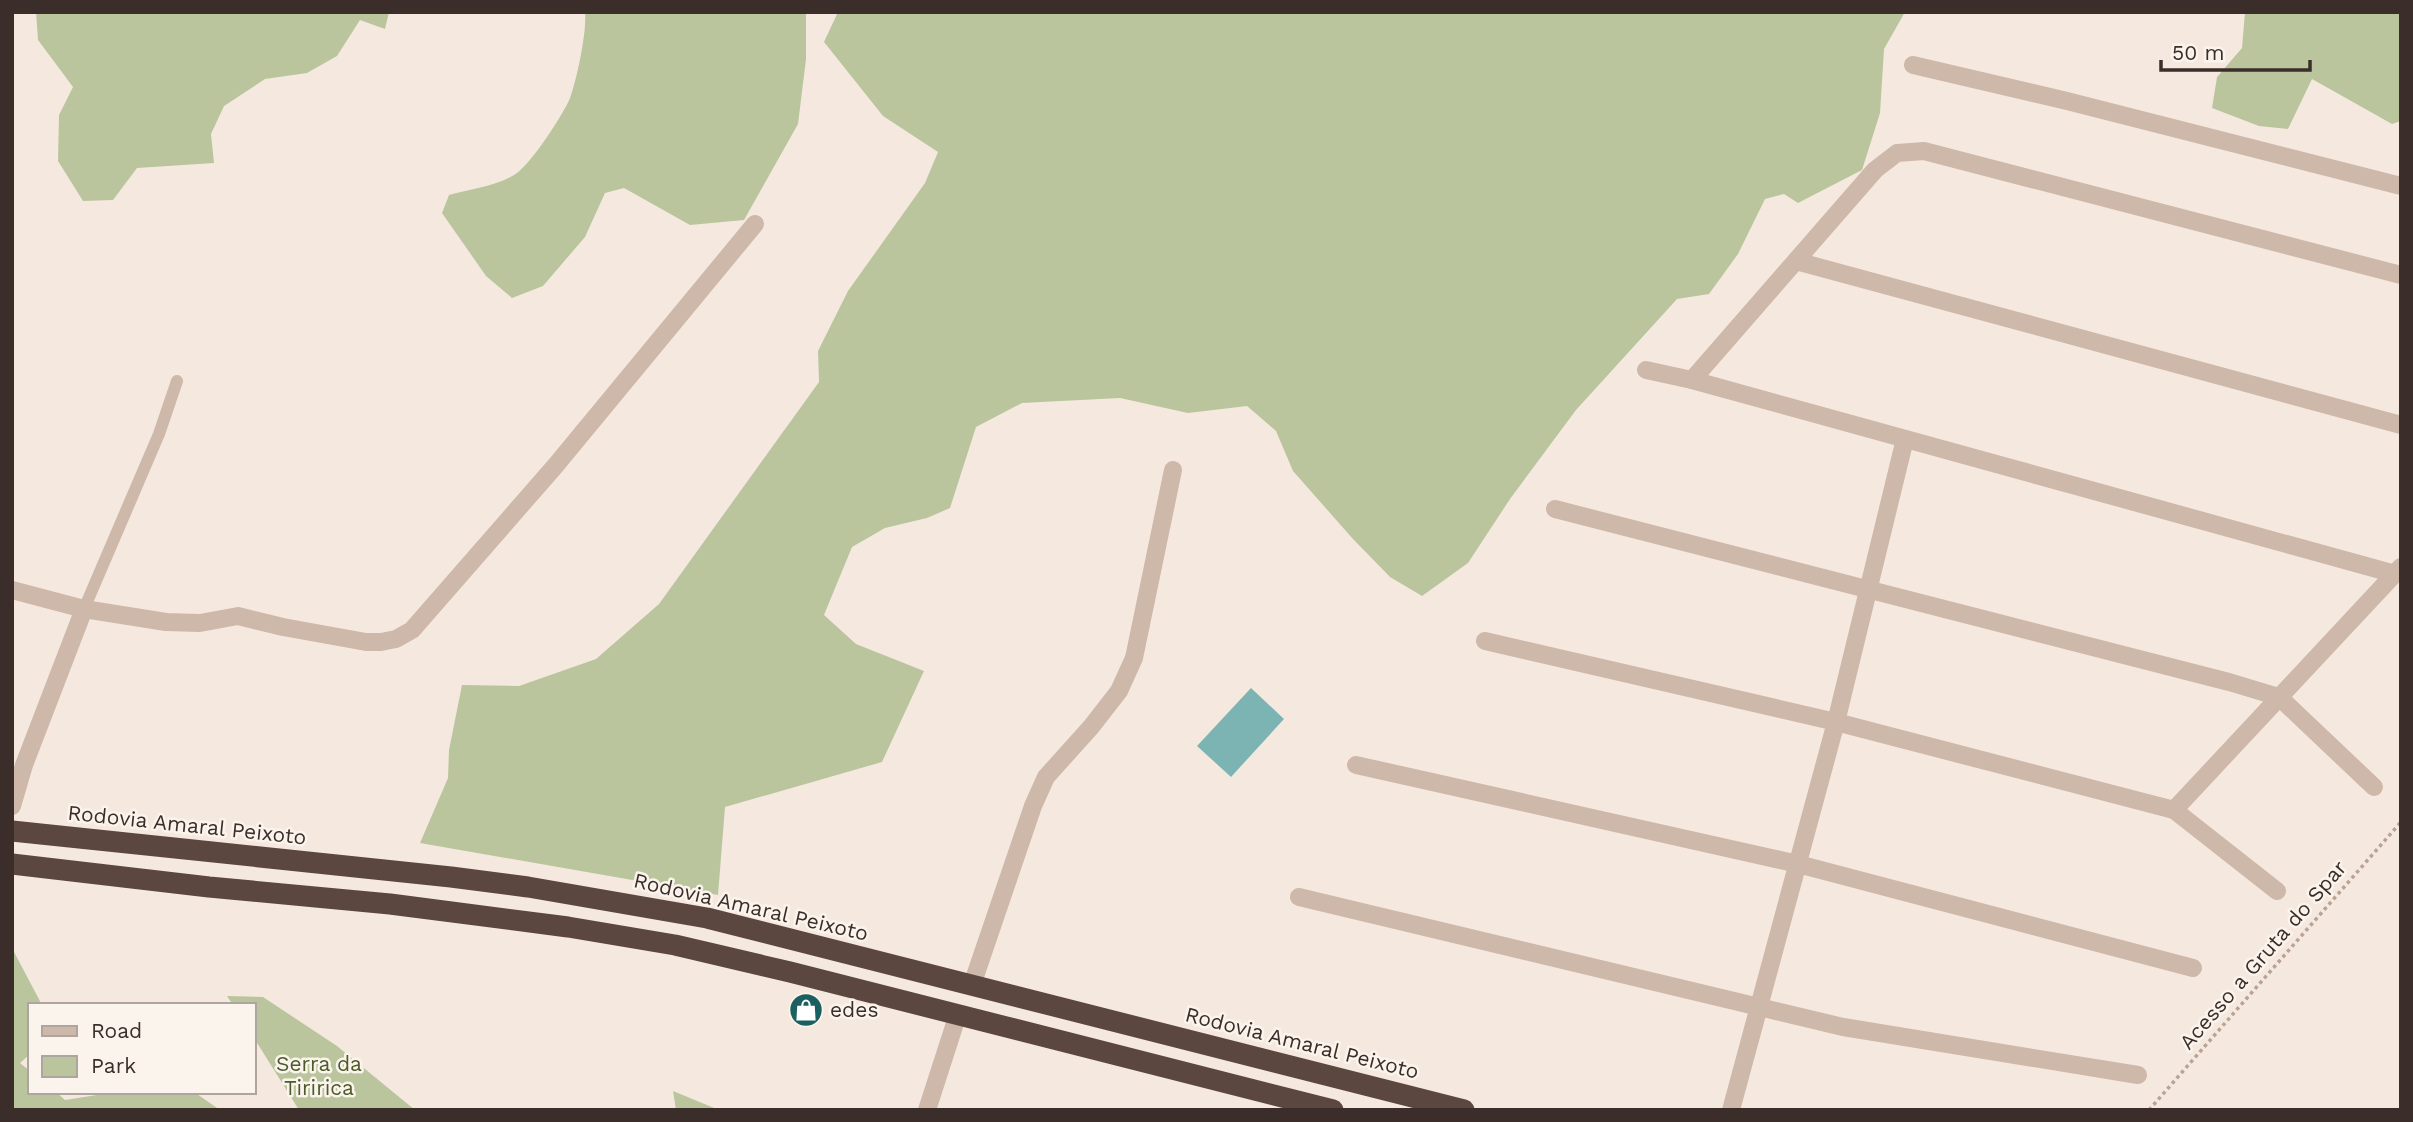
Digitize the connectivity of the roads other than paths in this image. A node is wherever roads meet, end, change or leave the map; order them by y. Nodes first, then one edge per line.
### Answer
1 (1913, 65) dead end
2 (2401, 186) edge
3 (755, 223) dead end
4 (1796, 261) junction
5 (2401, 275) edge
6 (1646, 370) dead end
7 (1692, 380) junction
8 (177, 381) dead end
9 (2401, 425) edge
10 (1905, 439) junction
11 (1173, 470) dead end
12 (1555, 509) dead end
13 (2398, 571) edge
14 (12, 590) edge
15 (1869, 590) junction
16 (84, 609) junction
17 (1485, 641) dead end
18 (2279, 698) junction
19 (1836, 722) junction
20 (1356, 765) dead end
21 (2374, 787) dead end
22 (12, 806) edge
23 (2174, 810) junction
24 (12, 831) edge
25 (12, 863) edge
26 (1798, 864) junction
27 (2277, 891) dead end
28 (1299, 897) dead end
29 (2193, 968) dead end
30 (972, 985) junction
31 (1760, 1007) junction
32 (958, 1014) junction
33 (2138, 1075) dead end
34 (1299, 1105) edge
35 (927, 1110) edge
36 (1333, 1110) edge
37 (1464, 1110) edge
38 (1731, 1110) edge

1 - 2 street
3 - 16 street
4 - 5 street
4 - 7 street
4 - 9 street
6 - 7 street
7 - 10 street
8 - 16 lane
10 - 13 street
10 - 15 street
11 - 30 street
12 - 15 street
13 - 18 street
14 - 16 street
15 - 18 street
15 - 19 street
16 - 22 street
17 - 19 street
18 - 21 street
18 - 23 street
19 - 23 street
19 - 26 street
20 - 26 street
23 - 27 street
24 - 30 highway, Rodovia Amaral Peixoto
25 - 32 highway
26 - 29 street
26 - 31 street
28 - 31 street
30 - 37 highway, Rodovia Amaral Peixoto
31 - 33 street
31 - 38 street
32 - 34 highway
32 - 35 street
34 - 36 highway

